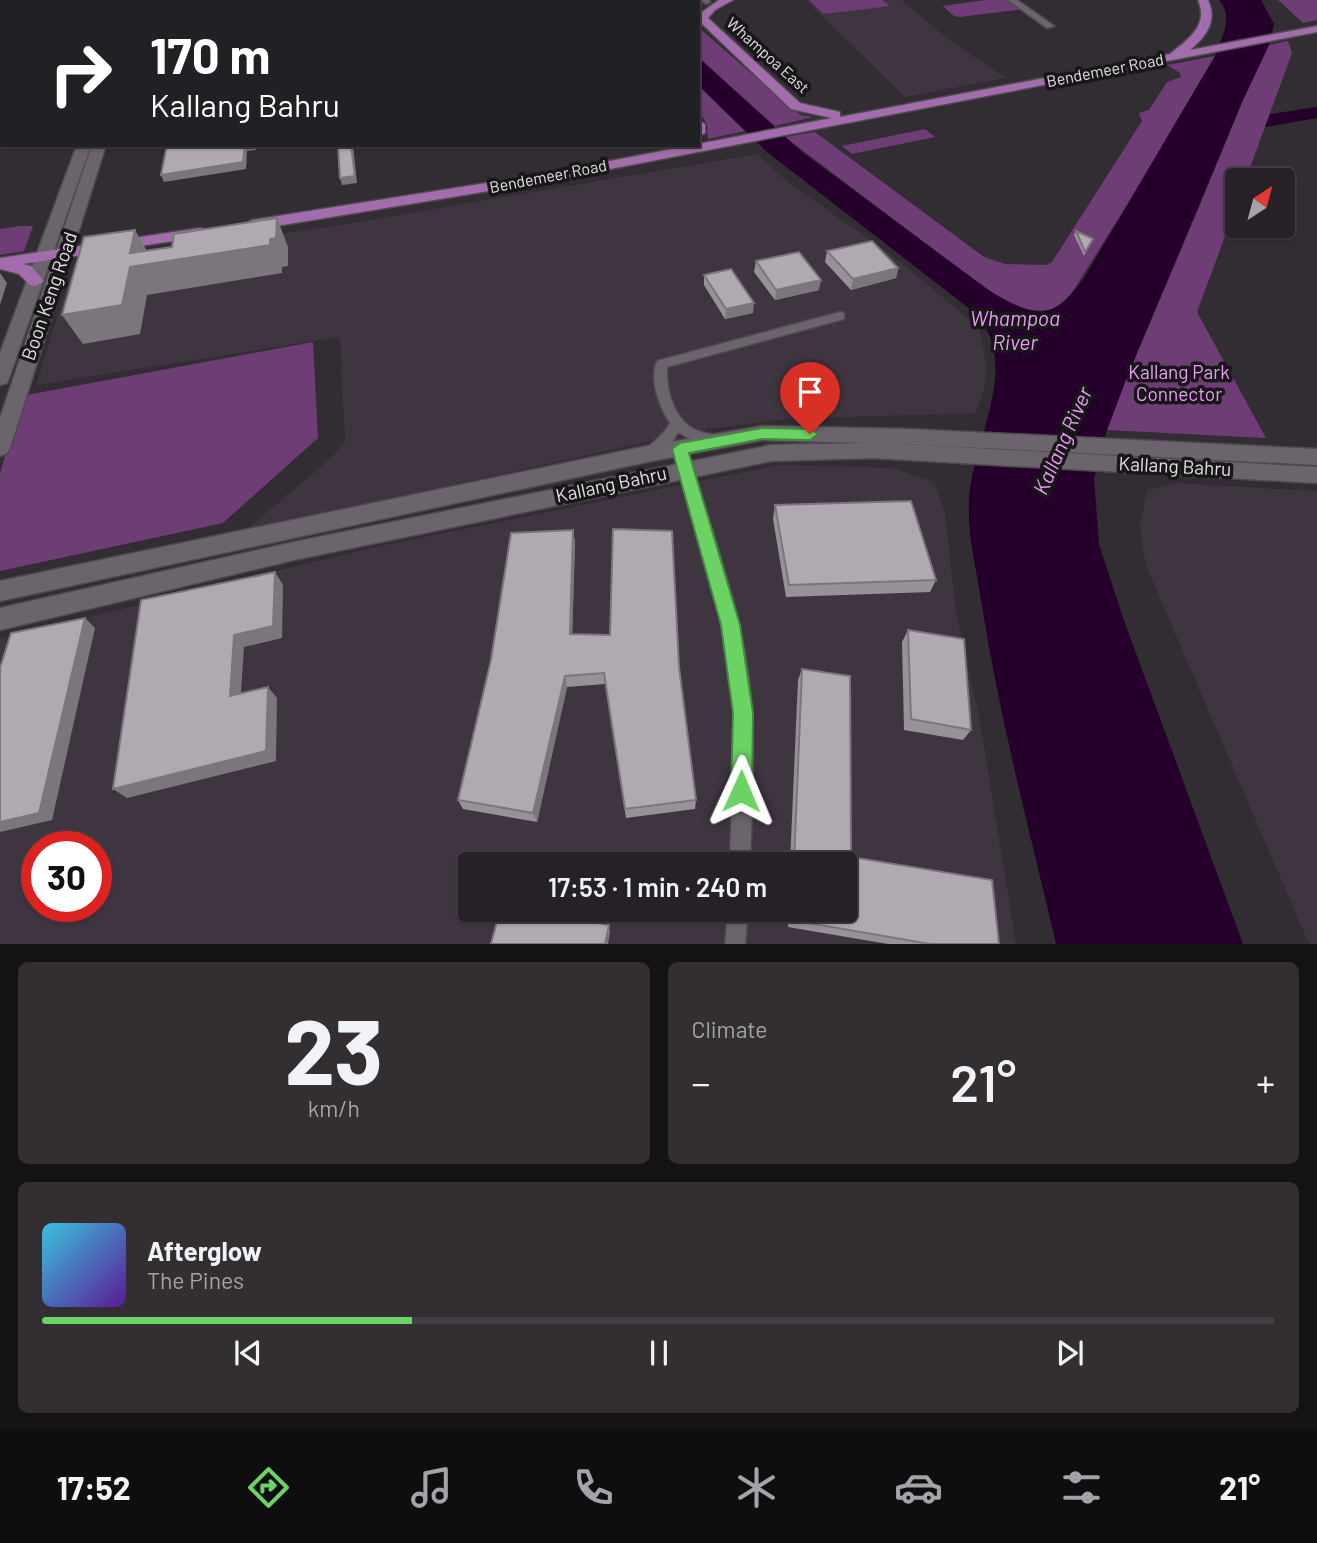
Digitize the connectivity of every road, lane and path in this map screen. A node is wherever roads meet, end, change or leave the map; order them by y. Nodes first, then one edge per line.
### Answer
1 (728, 0) edge
2 (1012, 0) edge
3 (1203, 0) edge
4 (703, 1) edge
5 (700, 16) edge
6 (1317, 23) edge
7 (1050, 26) dead end
8 (1317, 29) edge
9 (1299, 32) junction
10 (1171, 58) junction
11 (855, 117) junction
12 (83, 147) edge
13 (98, 147) edge
14 (678, 147) edge
15 (667, 154) junction
16 (54, 255) junction
17 (0, 263) edge
18 (36, 281) junction
19 (841, 316) dead end
20 (0, 378) edge
21 (676, 423) junction
22 (721, 441) junction
23 (948, 446) junction
24 (0, 448) edge
25 (647, 454) junction
26 (1147, 456) junction
27 (1317, 457) edge
28 (684, 459) junction
29 (1317, 475) edge
30 (0, 591) edge
31 (0, 619) edge
32 (740, 852) edge
33 (737, 922) edge
34 (735, 944) edge

1 - 4 main road
1 - 5 main road, Whampoa East
2 - 7 street
3 - 10 main road
5 - 11 main road, Whampoa East
6 - 9 main road, Bendemeer Road
8 - 9 main road, Bendemeer Road
9 - 10 main road, Bendemeer Road
10 - 11 main road, Bendemeer Road
11 - 15 main road, Bendemeer Road
12 - 16 main road, Boon Keng Road
13 - 16 main road, Boon Keng Road
14 - 15 main road
15 - 16 main road, Bendemeer Road
16 - 17 main road, Bendemeer Road
16 - 18 main road, Boon Keng Road
16 - 24 main road, Boon Keng Road
17 - 18 main road
18 - 20 main road, Boon Keng Road
19 - 21 street
21 - 22 street, Kallang Bahru
21 - 25 street, Kallang Bahru
22 - 23 main road, Kallang Bahru
22 - 28 main road, Kallang Bahru
23 - 26 main road, Kallang Bahru
23 - 28 main road, Kallang Bahru
25 - 28 main road, Kallang Bahru
25 - 30 main road, Kallang Bahru
26 - 27 main road, Kallang Bahru
26 - 29 main road, Kallang Bahru
28 - 31 main road, Kallang Bahru
28 - 32 street
33 - 34 street

